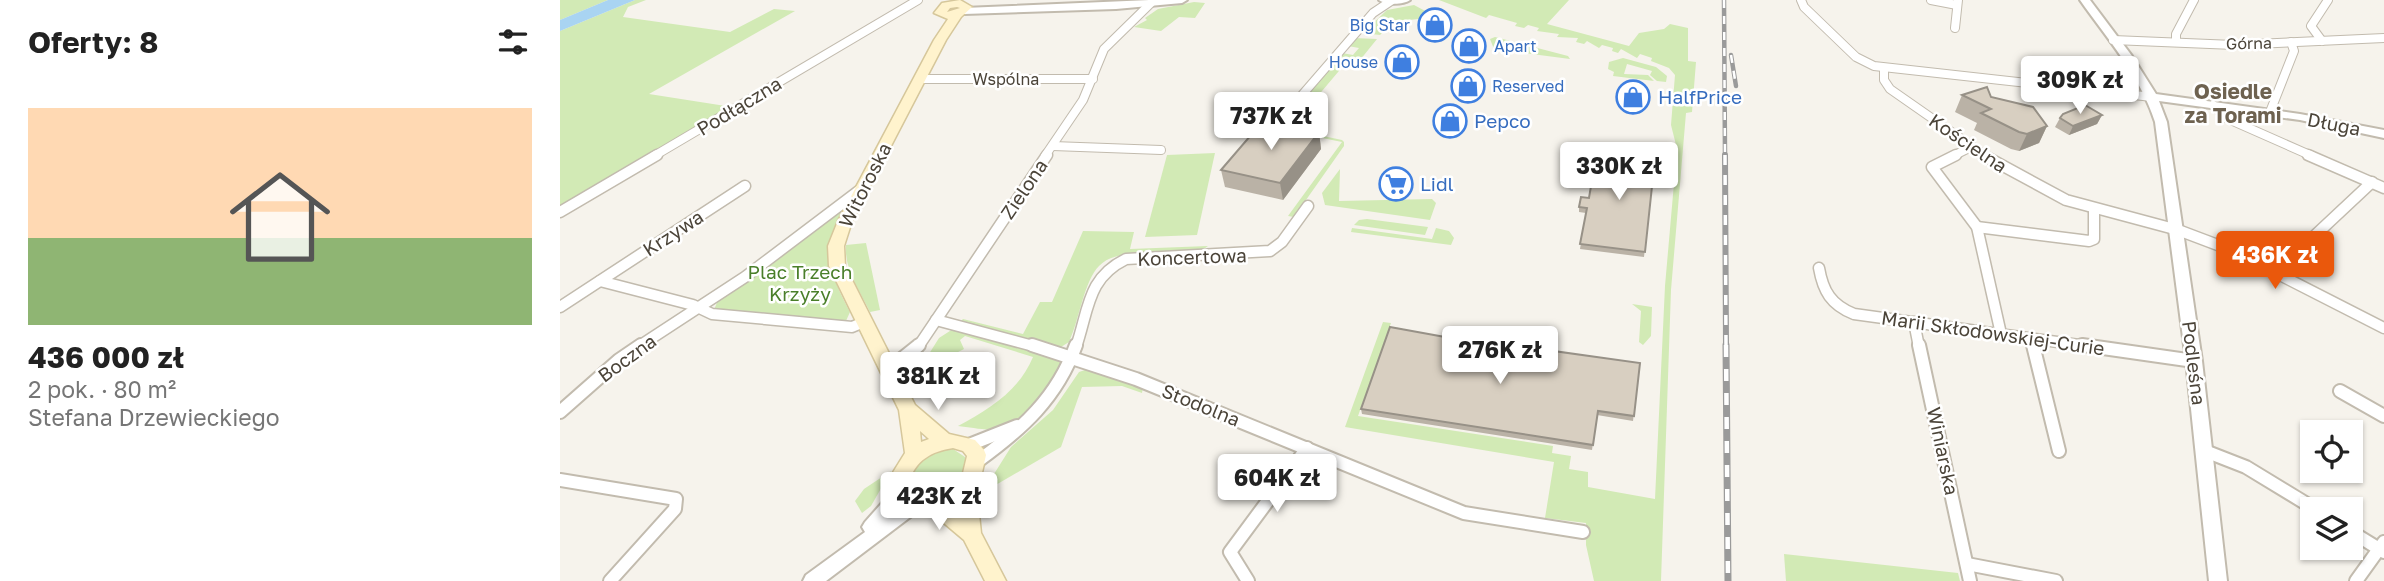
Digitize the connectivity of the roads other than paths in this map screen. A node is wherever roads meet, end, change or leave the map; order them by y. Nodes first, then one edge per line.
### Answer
1 (918, 0) edge
2 (926, 0) edge
3 (1182, 0) edge
4 (1385, 0) edge
5 (1405, 0) edge
6 (1801, 0) edge
7 (1931, 0) edge
8 (2085, 0) edge
9 (2194, 0) edge
10 (2328, 0) edge
11 (1166, 1) edge
12 (1957, 2) edge
13 (1151, 3) junction
14 (941, 8) edge
15 (960, 8) junction
16 (1955, 28) dead end
17 (2384, 38) edge
18 (940, 40) junction
19 (2113, 40) junction
20 (2322, 41) junction
21 (2176, 42) junction
22 (2291, 42) junction
23 (1884, 70) junction
24 (920, 79) junction
25 (1093, 79) junction
26 (1302, 95) dead end
27 (2152, 97) junction
28 (2213, 105) junction
29 (2270, 112) junction
30 (2384, 134) edge
31 (1053, 146) junction
32 (1971, 147) junction
33 (1161, 150) dead end
34 (2372, 183) junction
35 (745, 186) dead end
36 (863, 187) junction
37 (2384, 188) edge
38 (1308, 206) dead end
39 (2094, 210) junction
40 (560, 212) edge
41 (1977, 228) junction
42 (2176, 229) junction
43 (2310, 240) dead end
44 (1819, 268) dead end
45 (600, 281) junction
46 (560, 307) edge
47 (698, 309) junction
48 (936, 320) junction
49 (864, 322) junction
50 (1914, 322) junction
51 (2384, 328) edge
52 (2001, 334) junction
53 (2031, 339) junction
54 (1071, 357) junction
55 (2194, 361) junction
56 (889, 369) junction
57 (2340, 391) dead end
58 (908, 410) junction
59 (560, 412) edge
60 (2384, 415) edge
61 (1026, 422) junction
62 (944, 441) junction
63 (1307, 448) junction
64 (2059, 451) dead end
65 (2205, 451) junction
66 (974, 453) junction
67 (914, 456) junction
68 (560, 480) edge
69 (965, 484) junction
70 (917, 498) junction
71 (2300, 500) edge
72 (1583, 532) dead end
73 (971, 534) junction
74 (2363, 538) edge
75 (2382, 548) edge
76 (1967, 564) junction
77 (610, 581) edge
78 (813, 581) edge
79 (996, 581) edge
80 (1248, 581) edge
81 (1970, 581) edge
82 (2056, 581) edge
83 (2218, 581) edge
84 (2356, 581) edge

1 - 40 street, Podłączna
2 - 14 main road
3 - 11 street
4 - 5 street
4 - 26 street
6 - 23 street, Długa
7 - 12 street
8 - 19 street, Podleśna
9 - 21 street
10 - 20 street
11 - 13 street
12 - 16 street
13 - 15 street
13 - 25 street, Zielona
14 - 15 main road
14 - 18 main road, Witoroska
15 - 18 main road, Witoroska
17 - 20 street, Górna
18 - 24 main road, Witoroska
19 - 21 street, Górna
19 - 27 street, Podleśna
20 - 22 street, Górna
21 - 22 street, Górna
22 - 29 street
23 - 27 street, Długa
23 - 32 street, Kościelna
24 - 25 street, Wspólna
24 - 36 main road, Witoroska
25 - 31 street, Zielona
27 - 28 street, Długa
27 - 42 street, Podleśna
28 - 29 street, Długa
28 - 34 street
29 - 30 street, Długa
31 - 33 street
31 - 48 street, Zielona
32 - 39 street, Kościelna
32 - 41 street
34 - 37 street
34 - 43 street
35 - 45 street, Krzywa
36 - 47 street
36 - 49 main road, Witoroska
38 - 54 street, Koncertowa
39 - 41 street
39 - 42 street, Kościelna
41 - 52 street
42 - 51 street, Kościelna
42 - 55 street, Podleśna
44 - 50 street, Marii Skłodowskiej-Curie
45 - 46 street, Krzywa
45 - 47 street
47 - 49 street
47 - 59 street, Boczna
48 - 54 street, Stodolna
48 - 56 street, Zielona
49 - 56 main road, Witoroska
50 - 52 street, Marii Skłodowskiej-Curie
50 - 76 street, Winiarska
52 - 53 street, Marii Skłodowskiej-Curie
53 - 55 street, Marii Skłodowskiej-Curie
53 - 64 street
54 - 61 street, Koncertowa
54 - 63 street, Stodolna
55 - 65 street, Podleśna
56 - 58 main road, Witoroska
57 - 60 street
58 - 62 main road, Witoroska
58 - 67 main road, Witoroska
61 - 66 street, Koncertowa
61 - 66 street, Koncertowa
62 - 66 main road
62 - 67 main road
63 - 72 street, Stodolna
63 - 80 street
65 - 71 street
65 - 83 street, Podleśna
66 - 69 main road
67 - 70 main road
68 - 77 street
69 - 70 main road
69 - 73 main road
70 - 73 main road
70 - 78 street
73 - 79 main road
74 - 75 street
75 - 84 street
76 - 81 street, Winiarska
76 - 82 street

